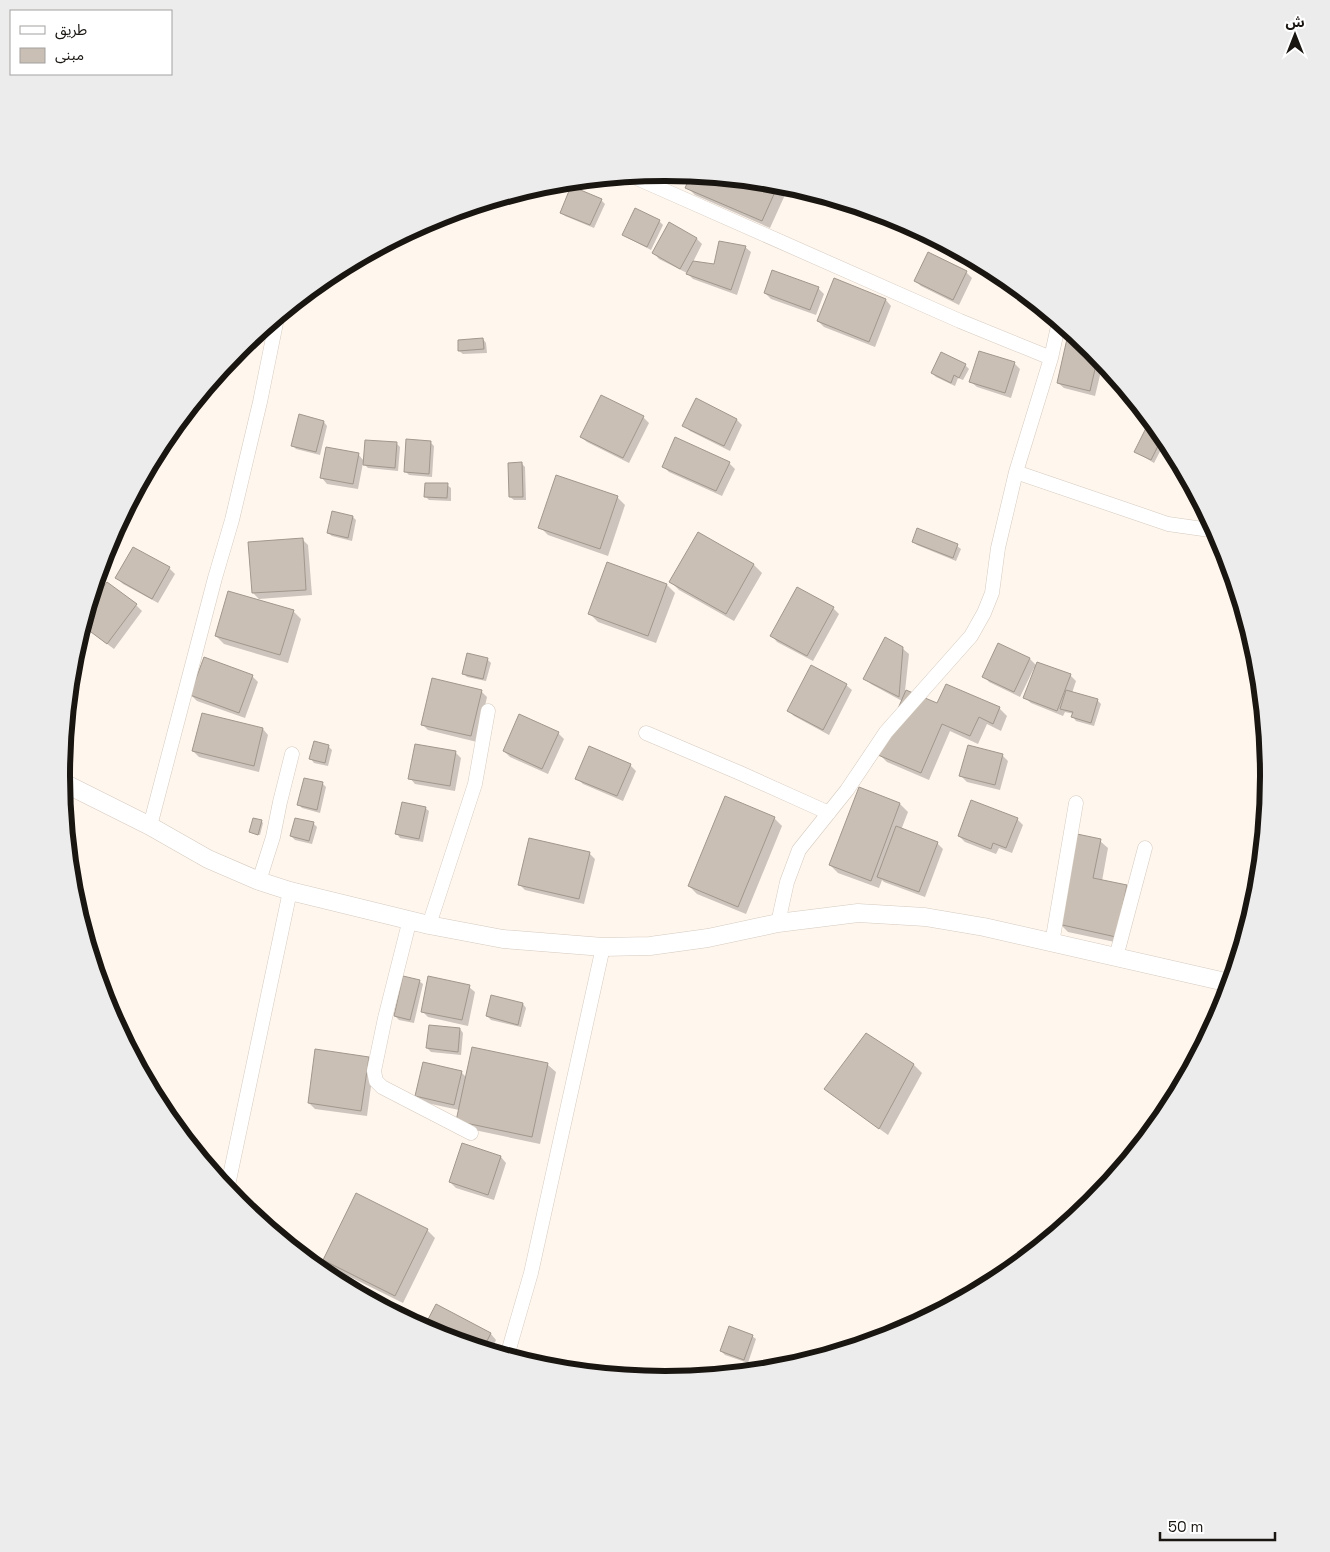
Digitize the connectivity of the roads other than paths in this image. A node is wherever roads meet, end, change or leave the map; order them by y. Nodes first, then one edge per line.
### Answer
1 (644, 182) edge
2 (274, 328) edge
3 (1058, 330) edge
4 (1051, 358) junction
5 (1016, 472) junction
6 (1206, 529) edge
7 (488, 711) dead end
8 (646, 734) dead end
9 (292, 754) dead end
10 (70, 786) edge
11 (1076, 802) dead end
12 (829, 813) junction
13 (150, 826) junction
14 (1145, 848) dead end
15 (259, 881) junction
16 (290, 891) junction
17 (410, 919) junction
18 (778, 923) junction
19 (429, 925) junction
20 (1052, 943) junction
21 (603, 947) junction
22 (1116, 957) junction
23 (1223, 981) edge
24 (471, 1133) dead end
25 (229, 1180) edge
26 (509, 1350) edge

1 - 4 street
2 - 13 street
3 - 4 street
4 - 5 street
5 - 6 street
5 - 12 street
7 - 19 street
8 - 12 street
9 - 15 street
10 - 13 street
11 - 20 street
12 - 18 street
13 - 15 street
14 - 22 street
15 - 16 street
16 - 17 street
16 - 25 street
17 - 19 street
17 - 24 street
18 - 20 street
18 - 21 street
19 - 21 street
20 - 22 street
21 - 26 street
22 - 23 street

